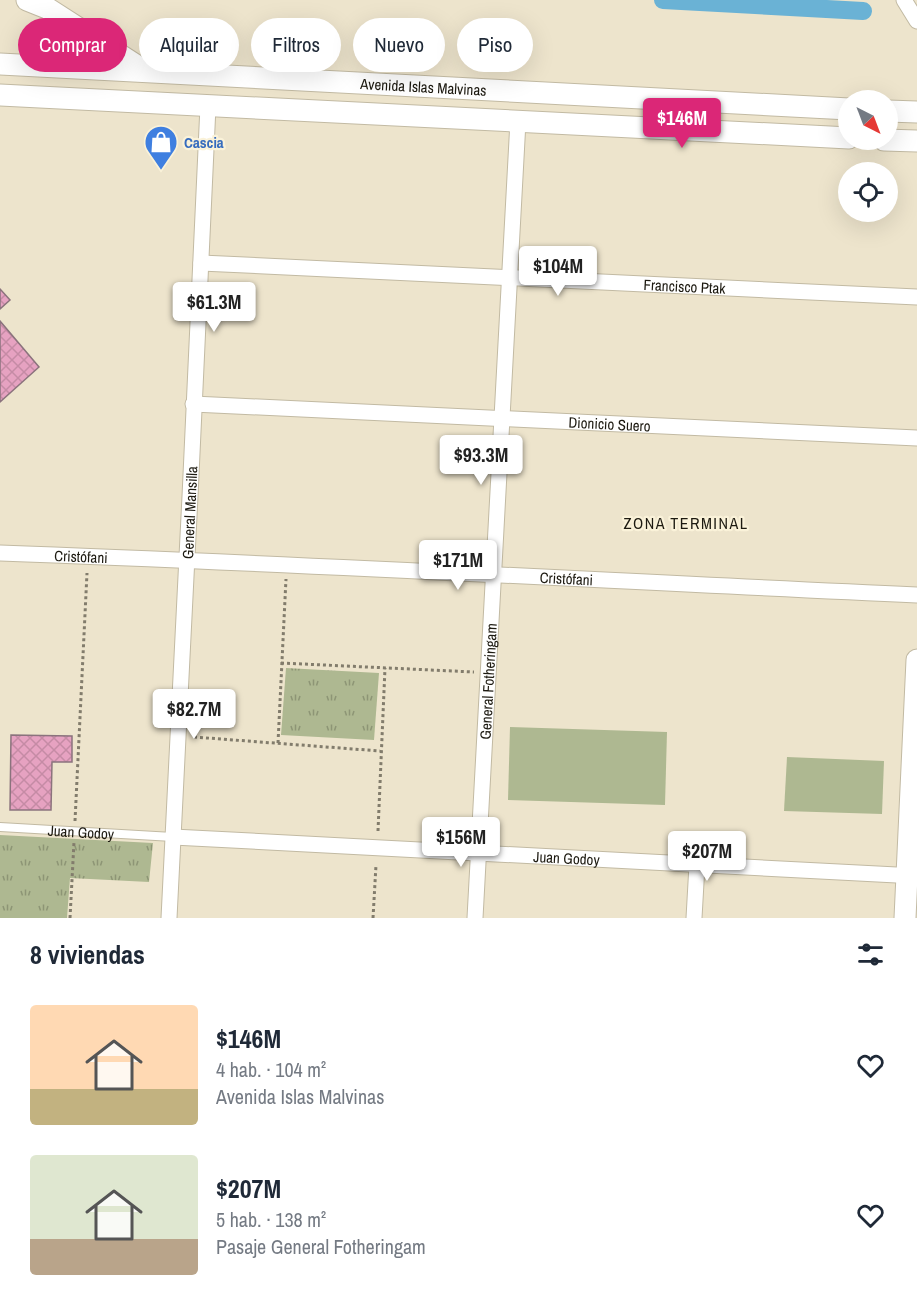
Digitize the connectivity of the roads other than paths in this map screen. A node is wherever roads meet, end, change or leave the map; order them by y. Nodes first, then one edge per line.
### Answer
1 (27, 0) edge
2 (904, 0) edge
3 (917, 21) edge
4 (0, 64) edge
5 (139, 67) edge
6 (139, 71) edge
7 (164, 72) edge
8 (0, 95) edge
9 (208, 106) junction
10 (838, 108) edge
11 (898, 111) edge
12 (917, 112) edge
13 (518, 121) junction
14 (838, 137) edge
15 (898, 140) edge
16 (917, 141) edge
17 (201, 262) junction
18 (509, 278) junction
19 (917, 297) edge
20 (193, 404) junction
21 (502, 419) junction
22 (917, 438) edge
23 (0, 553) edge
24 (188, 560) junction
25 (493, 576) junction
26 (917, 595) edge
27 (917, 660) edge
28 (0, 827) edge
29 (173, 837) junction
30 (479, 853) junction
31 (697, 866) junction
32 (912, 876) edge
33 (169, 918) edge
34 (475, 918) edge
35 (694, 918) edge
36 (905, 918) edge

1 - 5 street
2 - 3 street
4 - 6 street, Avenida Islas Malvinas
7 - 10 street, Avenida Islas Malvinas
8 - 9 street, Avenida Islas Malvinas
9 - 13 street, Avenida Islas Malvinas
9 - 17 street, General Mansilla
11 - 12 street
13 - 14 street, Avenida Islas Malvinas
13 - 18 street, General Fotheringam
15 - 16 street
17 - 18 street, Francisco Ptak
17 - 20 street, General Mansilla
18 - 19 street, Francisco Ptak
18 - 21 street, General Fotheringam
20 - 21 street, Dionicio Suero
20 - 24 street, General Mansilla
21 - 22 street, Dionicio Suero
21 - 25 street, General Fotheringam
23 - 24 street, Cristófani
24 - 25 street, Cristófani
24 - 29 street, General Mansilla
25 - 26 street, Cristófani
25 - 30 street, General Fotheringam
27 - 32 street
28 - 29 lane, Juan Godoy
29 - 30 street, Juan Godoy
29 - 33 street, General Mansilla
30 - 31 street, Juan Godoy
30 - 34 street, General Fotheringam
31 - 32 street, Juan Godoy
31 - 35 street
32 - 36 street

